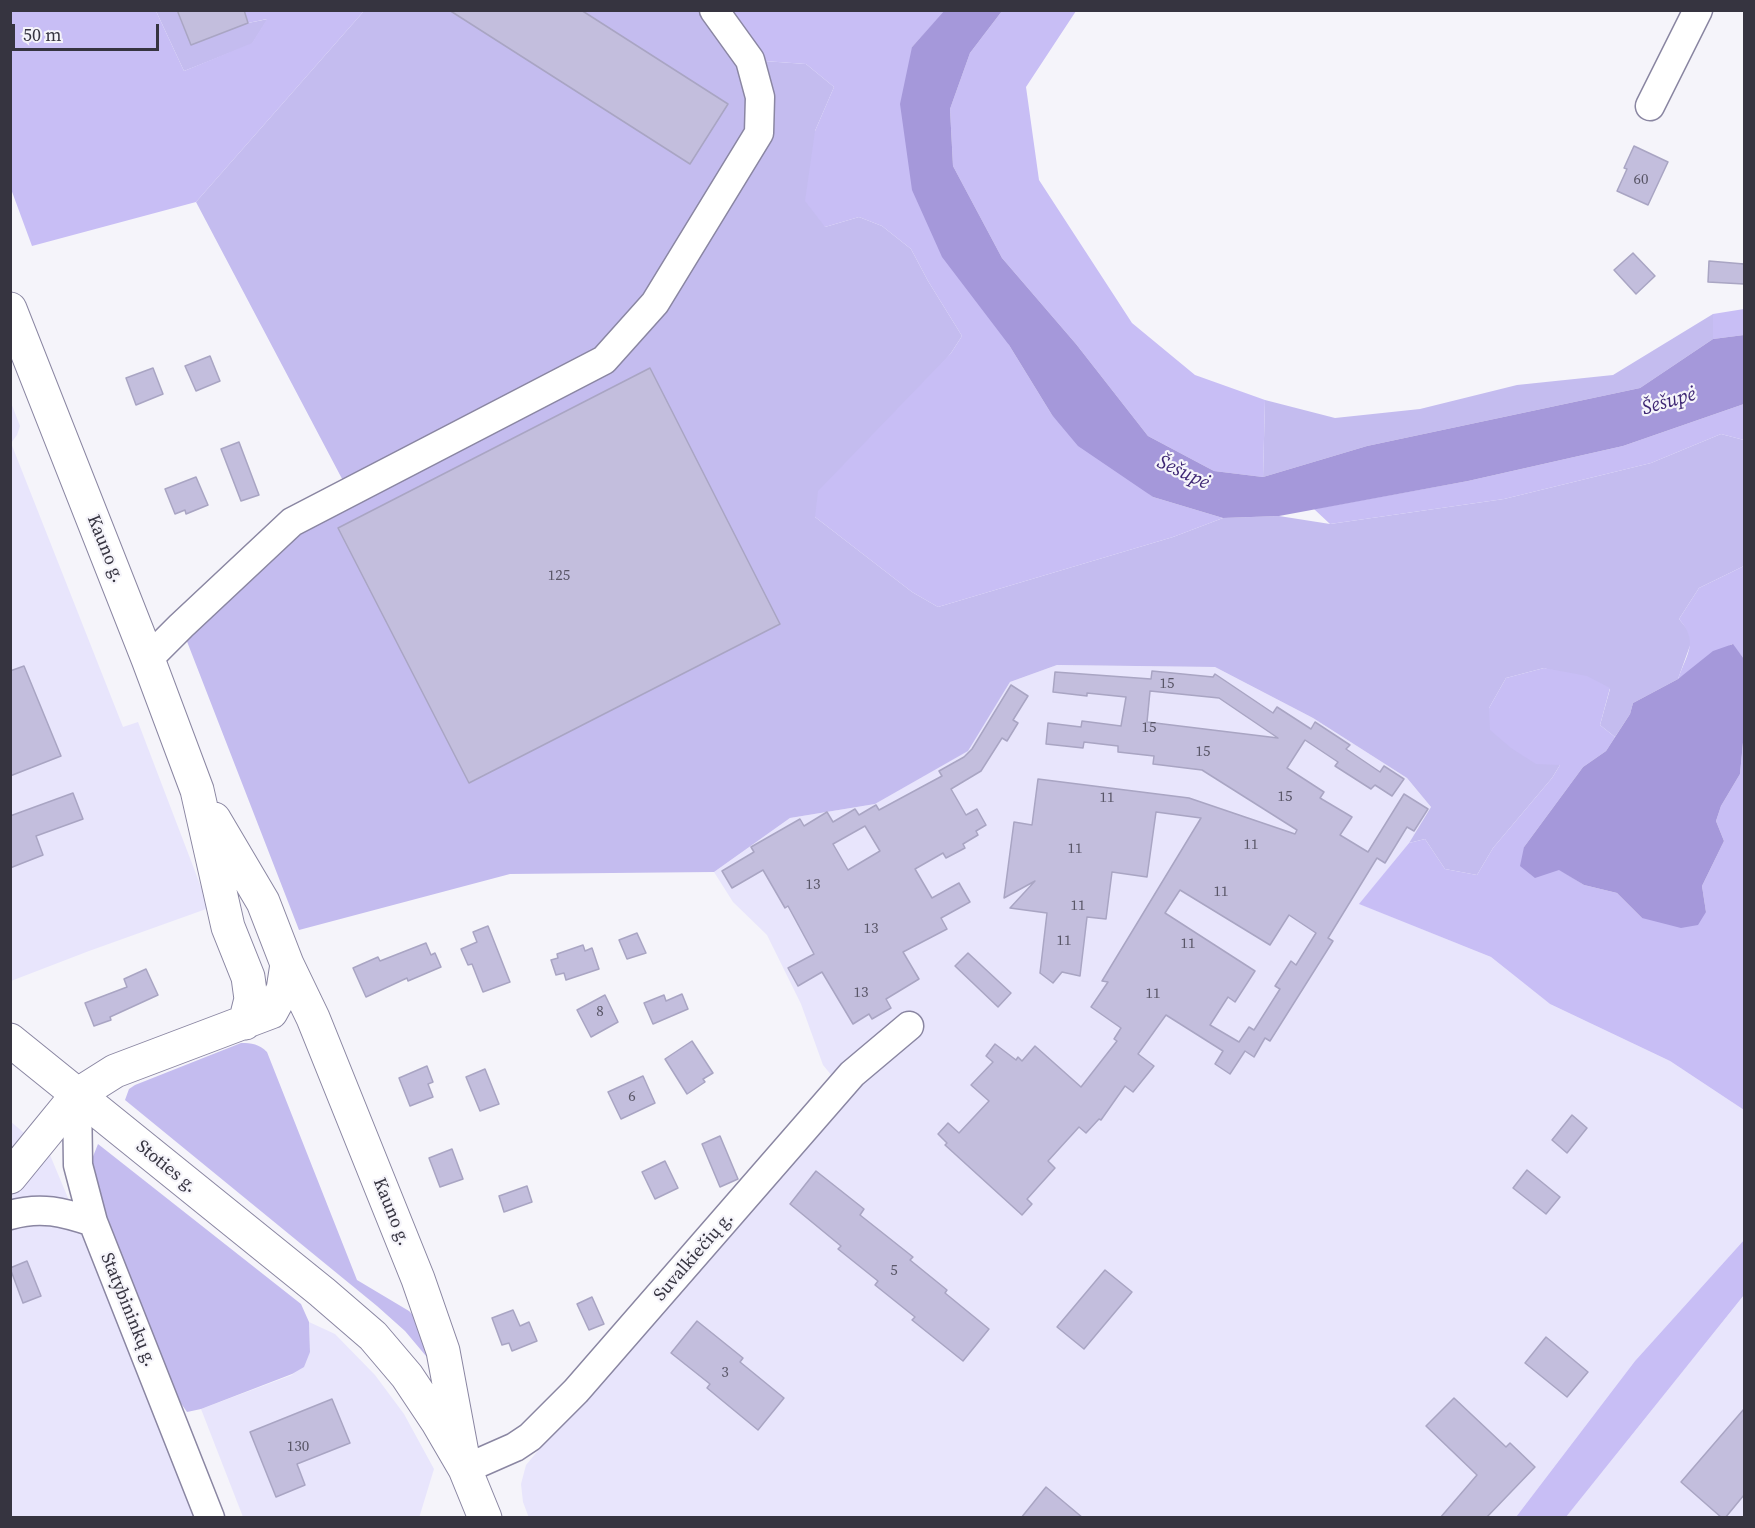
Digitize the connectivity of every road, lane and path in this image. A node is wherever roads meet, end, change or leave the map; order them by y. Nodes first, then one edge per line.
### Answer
1 (714, 10) edge
2 (1698, 10) edge
3 (1650, 106) dead end
4 (10, 309) edge
5 (148, 659) junction
6 (197, 790) junction
7 (287, 964) junction
8 (245, 1023) junction
9 (909, 1026) dead end
10 (10, 1040) edge
11 (77, 1095) junction
12 (10, 1177) edge
13 (10, 1215) edge
14 (93, 1222) junction
15 (322, 1292) joint
16 (465, 1469) junction
17 (210, 1518) edge
18 (485, 1518) edge

1 - 5 street
2 - 3 street
4 - 5 main road, Kauno g.
5 - 6 main road, Kauno g.
6 - 7 main road, Kauno g.
6 - 8 main road, Kauno g.
7 - 8 main road
7 - 16 main road, Kauno g.
8 - 11 main road
9 - 16 street, Suvalkiečių g.
10 - 11 main road, Stoties g.
11 - 12 main road
11 - 14 street, Statybininkų g.
11 - 15 main road, Stoties g.
13 - 14 street
14 - 17 street, Statybininkų g.
15 - 16 main road, Kauno g.
16 - 18 main road, Kauno g.

